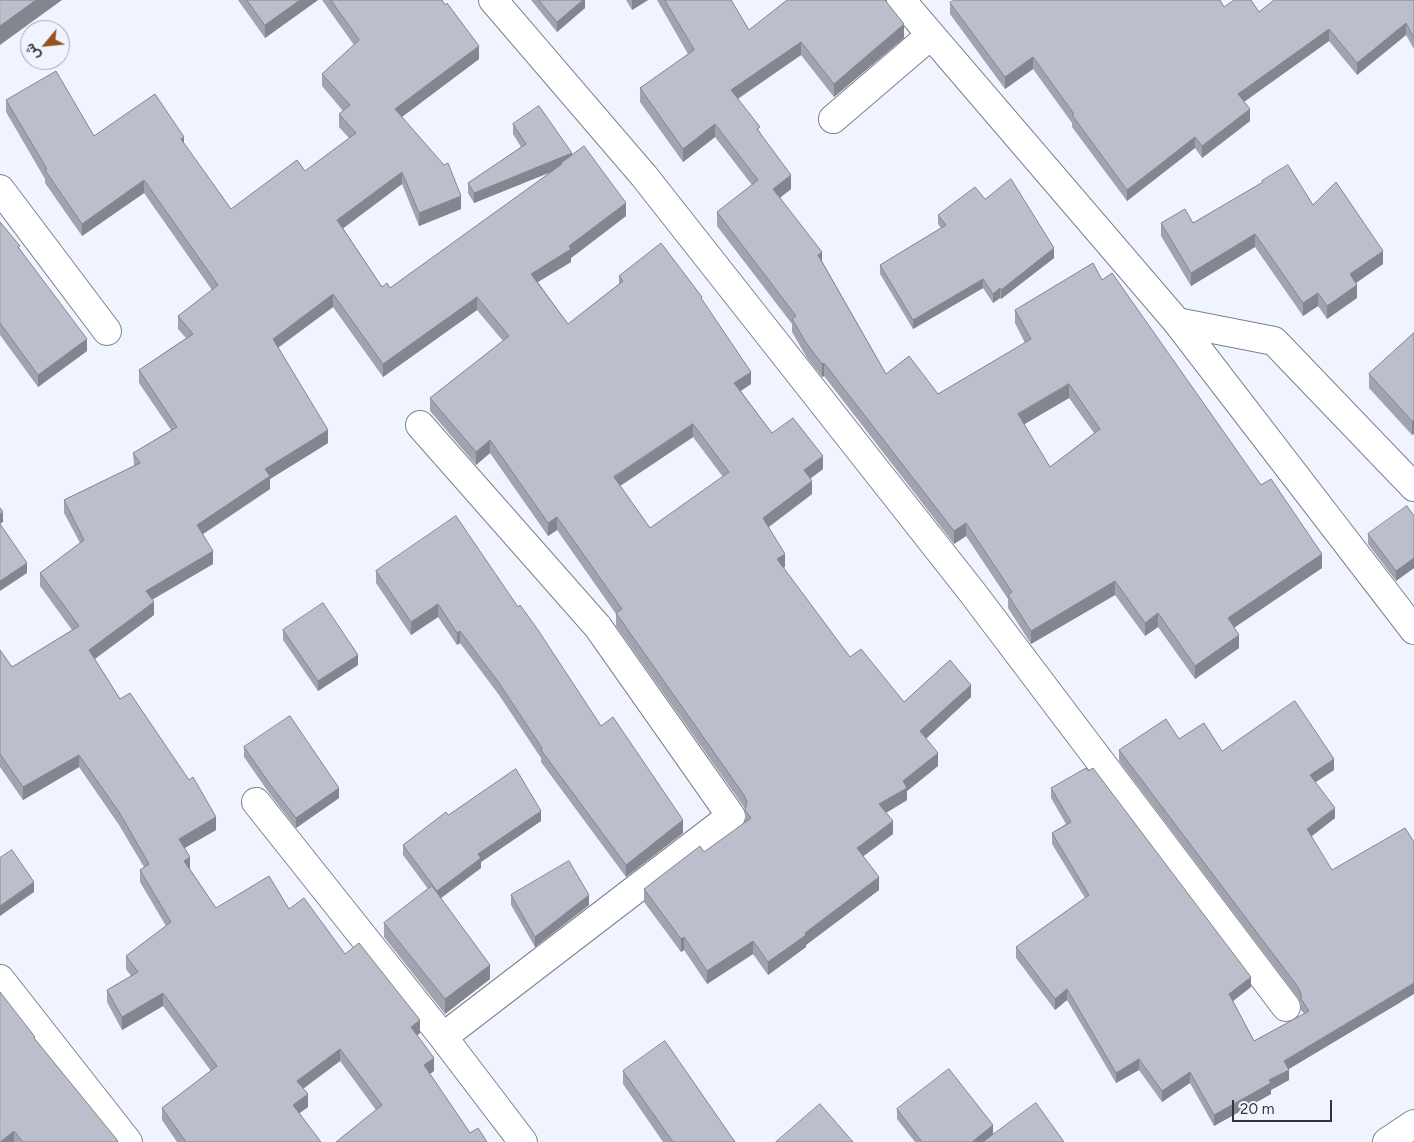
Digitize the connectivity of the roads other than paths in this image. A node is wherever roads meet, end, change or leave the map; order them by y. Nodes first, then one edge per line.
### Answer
1 (492, 0) edge
2 (901, 0) edge
3 (931, 35) junction
4 (833, 118) dead end
5 (0, 189) edge
6 (1178, 322) junction
7 (107, 331) dead end
8 (420, 425) dead end
9 (1414, 487) edge
10 (1414, 630) edge
11 (256, 802) dead end
12 (0, 979) edge
13 (1286, 1007) dead end
14 (443, 1037) junction
15 (1414, 1124) edge
16 (128, 1142) edge
17 (523, 1142) edge
18 (1387, 1142) edge

1 - 13 street
2 - 3 street
3 - 4 street
3 - 6 street
5 - 7 street
6 - 9 street
6 - 10 street
8 - 14 street
11 - 14 street
12 - 16 street
14 - 17 street
15 - 18 street

